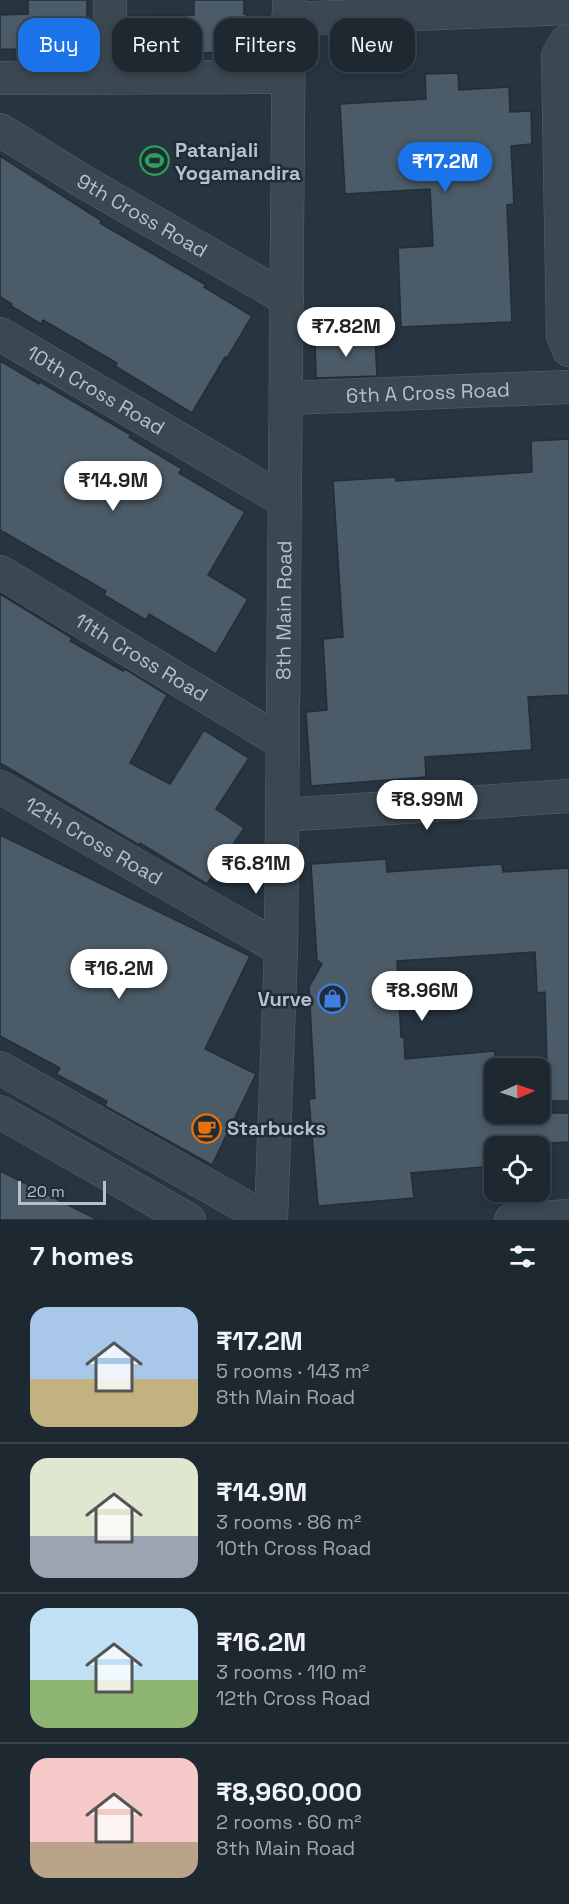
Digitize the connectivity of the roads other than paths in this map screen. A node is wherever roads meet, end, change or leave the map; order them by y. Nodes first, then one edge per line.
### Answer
1 (110, 0) edge
2 (565, 6) edge
3 (288, 9) edge
4 (569, 41) edge
5 (288, 77) junction
6 (0, 78) edge
7 (109, 78) junction
8 (0, 130) edge
9 (287, 299) junction
10 (0, 334) edge
11 (569, 350) edge
12 (569, 387) edge
13 (287, 398) junction
14 (285, 501) junction
15 (0, 572) edge
16 (283, 743) junction
17 (0, 787) edge
18 (569, 796) edge
19 (283, 815) junction
20 (281, 949) junction
21 (0, 1068) edge
22 (0, 1112) edge
23 (189, 1220) edge
24 (270, 1220) edge

1 - 7 street
2 - 3 street
3 - 5 street, 8th Main Road
4 - 11 street
5 - 7 street
5 - 9 street, 8th Main Road
6 - 7 street
8 - 9 street, 9th Cross Road
9 - 13 street, 8th Main Road
10 - 14 street, 10th Cross Road
12 - 13 street, 6th A Cross Road
13 - 14 street, 8th Main Road
14 - 16 street, 8th Main Road
15 - 16 street, 11th Cross Road
16 - 19 street, 8th Main Road
17 - 20 street, 12th Cross Road
18 - 19 street
19 - 20 street, 8th Main Road
20 - 24 street, 8th Main Road
21 - 24 street
22 - 23 street

